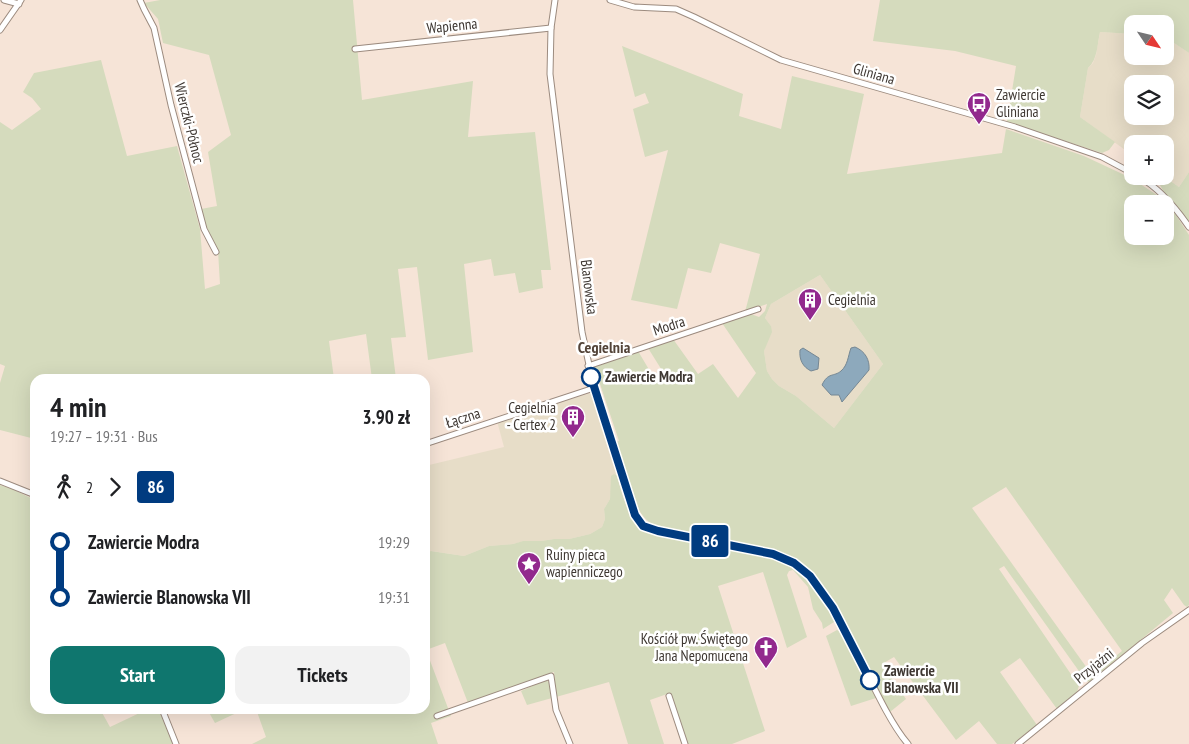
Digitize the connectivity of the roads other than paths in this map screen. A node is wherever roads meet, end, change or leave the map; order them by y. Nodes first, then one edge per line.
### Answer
1 (4, 0) edge
2 (140, 0) edge
3 (555, 0) edge
4 (610, 0) edge
5 (20, 2) edge
6 (551, 28) junction
7 (0, 30) edge
8 (355, 49) dead end
9 (1124, 169) edge
10 (1151, 185) edge
11 (1189, 227) edge
12 (216, 252) dead end
13 (758, 310) dead end
14 (588, 366) junction
15 (594, 388) junction
16 (430, 442) edge
17 (0, 481) edge
18 (30, 493) edge
19 (1189, 610) edge
20 (669, 696) dead end
21 (164, 714) edge
22 (438, 716) dead end
23 (176, 744) edge
24 (570, 744) edge
25 (685, 744) edge
26 (908, 744) edge
27 (1018, 744) edge

1 - 5 street
2 - 12 street, Wierczki-Północ
3 - 6 street, Blanowska
4 - 9 street, Gliniana
5 - 7 street
6 - 8 street, Wapienna
6 - 14 street, Blanowska
10 - 11 street
13 - 14 street, Modra
14 - 15 street, Blanowska
15 - 16 street, Łączna
15 - 26 street, Blanowska
17 - 18 street
19 - 27 street, Przyjaźni
20 - 25 street
21 - 23 street
22 - 24 street

